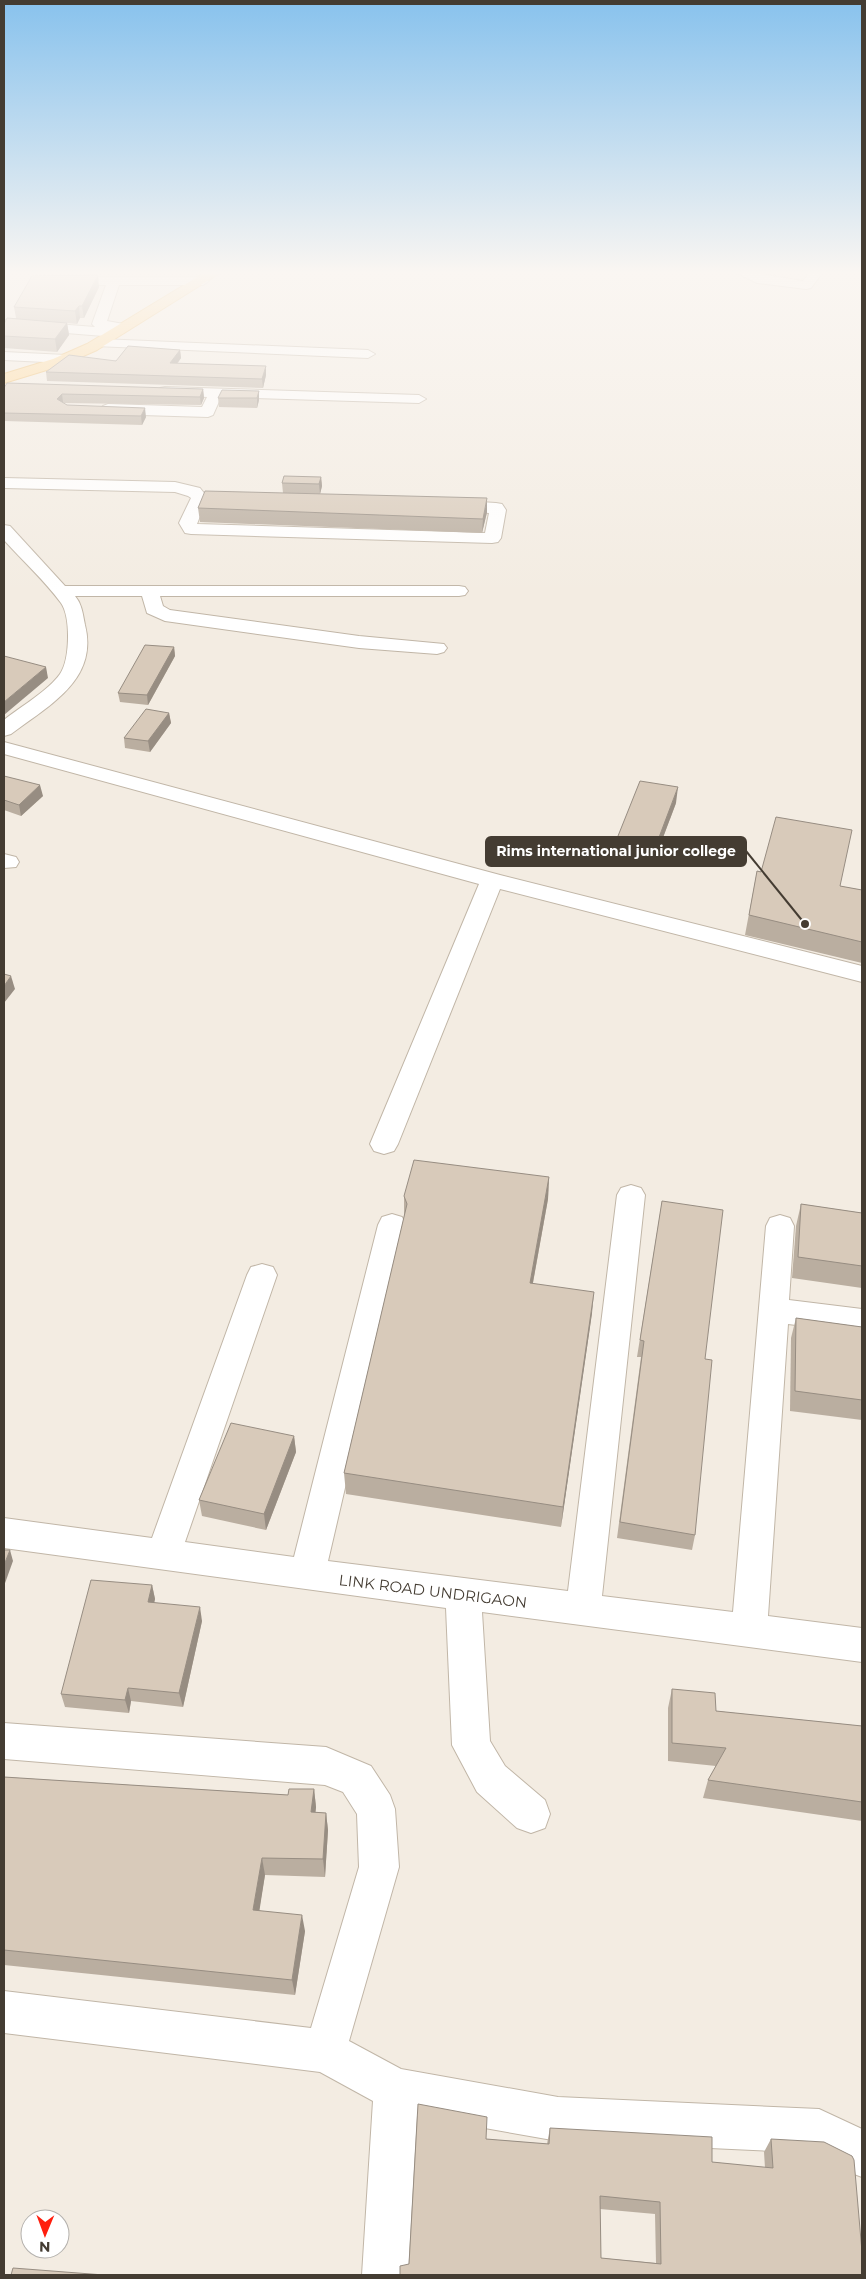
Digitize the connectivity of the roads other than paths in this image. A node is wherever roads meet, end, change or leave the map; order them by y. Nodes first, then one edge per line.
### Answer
1 (4, 385) edge
2 (27, 386) edge
3 (147, 390) edge
4 (216, 392) junction
5 (419, 400) dead end
6 (98, 408) edge
7 (4, 483) edge
8 (199, 498) junction
9 (258, 499) edge
10 (435, 504) edge
11 (4, 530) edge
12 (61, 591) junction
13 (459, 591) dead end
14 (150, 592) junction
15 (437, 648) dead end
16 (4, 730) edge
17 (4, 748) edge
18 (492, 880) junction
19 (862, 974) edge
20 (384, 1144) dead end
21 (631, 1194) dead end
22 (392, 1225) dead end
23 (780, 1226) dead end
24 (262, 1275) dead end
25 (775, 1310) junction
26 (862, 1321) edge
27 (4, 1533) edge
28 (163, 1555) junction
29 (306, 1574) junction
30 (463, 1594) junction
31 (583, 1610) junction
32 (749, 1631) junction
33 (862, 1645) edge
34 (4, 1741) edge
35 (531, 1814) dead end
36 (4, 2012) edge
37 (325, 2051) junction
38 (396, 2090) junction
39 (862, 2155) edge
40 (385, 2275) edge

1 - 2 street
3 - 4 street
4 - 5 street
4 - 6 street
7 - 8 street
8 - 9 street
8 - 10 street
11 - 12 street
12 - 14 street
12 - 16 street
13 - 14 street
14 - 15 street
17 - 18 street
18 - 19 street
18 - 20 street
21 - 31 street
22 - 29 street
23 - 25 street
24 - 28 street
25 - 26 street
25 - 32 street
27 - 28 street, LINK ROAD UNDRIGAON
28 - 29 street, LINK ROAD UNDRIGAON
29 - 30 street, LINK ROAD UNDRIGAON
30 - 31 street, LINK ROAD UNDRIGAON
30 - 35 street
31 - 32 street, LINK ROAD UNDRIGAON
32 - 33 street, LINK ROAD UNDRIGAON
34 - 37 street
36 - 37 street
37 - 38 street
38 - 39 street
38 - 40 street

